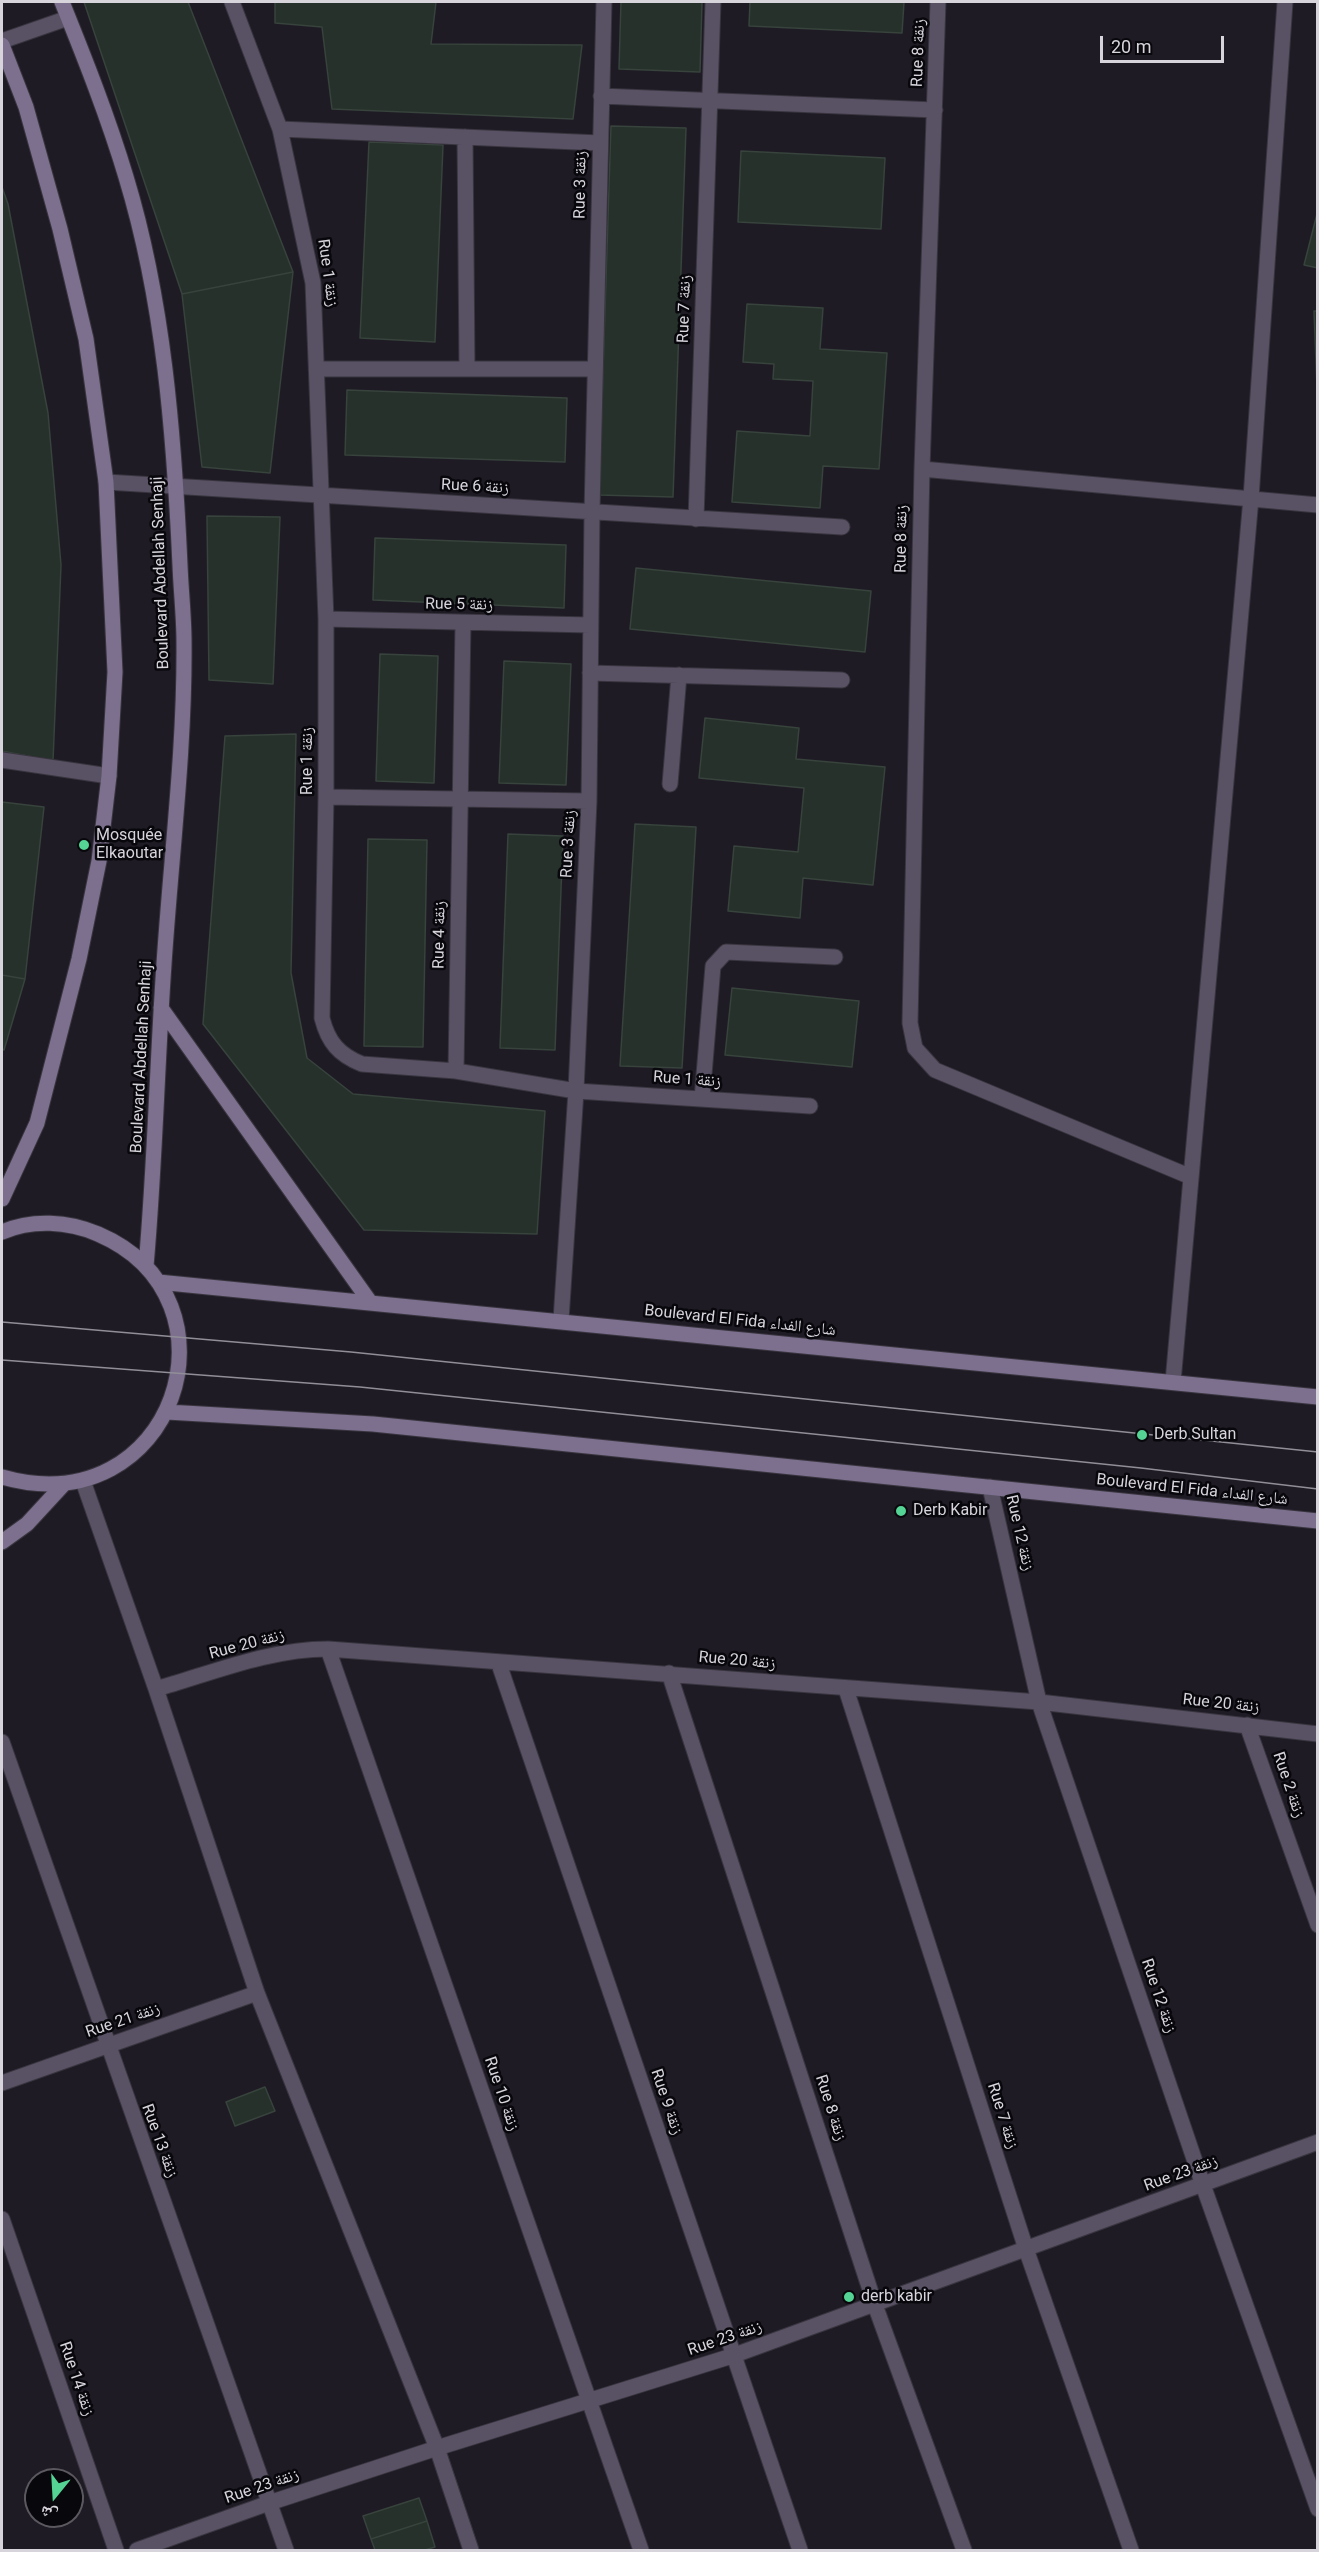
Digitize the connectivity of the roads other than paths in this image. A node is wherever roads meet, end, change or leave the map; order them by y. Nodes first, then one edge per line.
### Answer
1 (62, 2) edge
2 (232, 2) edge
3 (604, 2) edge
4 (713, 2) edge
5 (938, 2) edge
6 (1285, 2) edge
7 (69, 18) junction
8 (2, 43) edge
9 (601, 96) junction
10 (710, 100) junction
11 (934, 110) junction
12 (280, 129) junction
13 (465, 137) junction
14 (600, 143) junction
15 (467, 367) junction
16 (319, 369) junction
17 (595, 369) junction
18 (922, 469) junction
19 (106, 482) junction
20 (177, 485) junction
21 (324, 496) junction
22 (1251, 498) junction
23 (1317, 505) edge
24 (592, 512) junction
25 (696, 519) junction
26 (842, 527) dead end
27 (326, 619) junction
28 (463, 623) junction
29 (590, 626) junction
30 (590, 674) junction
31 (679, 675) junction
32 (842, 680) dead end
33 (2, 760) edge
34 (109, 776) junction
35 (670, 784) dead end
36 (326, 797) junction
37 (459, 800) junction
38 (589, 801) junction
39 (835, 957) dead end
40 (161, 1008) junction
41 (456, 1071) junction
42 (576, 1090) junction
43 (702, 1099) junction
44 (810, 1106) dead end
45 (1191, 1177) junction
46 (2, 1199) edge
47 (2, 1232) edge
48 (146, 1266) junction
49 (158, 1282) junction
50 (370, 1302) junction
51 (561, 1320) junction
52 (1173, 1382) junction
53 (1317, 1397) edge
54 (167, 1412) junction
55 (2, 1477) edge
56 (83, 1481) junction
57 (63, 1485) junction
58 (990, 1487) junction
59 (1317, 1521) edge
60 (2, 1542) edge
61 (328, 1649) junction
62 (499, 1664) junction
63 (669, 1673) junction
64 (156, 1689) junction
65 (846, 1689) junction
66 (1039, 1702) junction
67 (1247, 1725) junction
68 (1317, 1734) edge
69 (2, 1742) edge
70 (1317, 1925) edge
71 (257, 1993) junction
72 (106, 2046) junction
73 (2, 2083) edge
74 (1317, 2142) edge
75 (1203, 2185) junction
76 (2, 2219) edge
77 (1026, 2249) junction
78 (875, 2305) junction
79 (732, 2356) junction
80 (589, 2402) junction
81 (437, 2448) junction
82 (269, 2503) junction
83 (1317, 2509) edge
84 (116, 2550) edge
85 (137, 2550) edge
86 (286, 2550) edge
87 (471, 2550) edge
88 (641, 2550) edge
89 (800, 2550) edge
90 (964, 2550) edge
91 (1131, 2550) edge

1 - 7 main road, Boulevard Abdellah Senhaji
2 - 12 street, Rue 1 زنقة
3 - 9 street, Rue 3 زنقة
4 - 10 street, Rue 7 زنقة
5 - 11 street, Rue 8 زنقة
6 - 22 street
7 - 8 street
7 - 20 main road, Boulevard Abdellah Senhaji
8 - 19 main road
9 - 10 street
9 - 14 street, Rue 3 زنقة
10 - 11 street
10 - 25 street, Rue 7 زنقة
11 - 18 street, Rue 8 زنقة
12 - 13 street
12 - 16 street, Rue 1 زنقة
13 - 14 street
13 - 15 street
14 - 17 street, Rue 3 زنقة
15 - 16 street
15 - 17 street
16 - 21 street, Rue 1 زنقة
17 - 24 street, Rue 3 زنقة
18 - 22 street
18 - 45 street, Rue 8 زنقة
19 - 20 street, Rue 6 زنقة
19 - 34 main road
20 - 21 street, Rue 6 زنقة
20 - 40 main road, Boulevard Abdellah Senhaji
21 - 24 street, Rue 6 زنقة
21 - 27 street, Rue 1 زنقة
22 - 23 street
22 - 45 street
24 - 25 street, Rue 6 زنقة
24 - 29 street, Rue 3 زنقة
25 - 26 street, Rue 6 زنقة
27 - 28 street, Rue 5 زنقة
27 - 36 street, Rue 1 زنقة
28 - 29 street, Rue 5 زنقة
28 - 37 street, Rue 4 زنقة
29 - 30 street, Rue 3 زنقة
30 - 31 street
30 - 38 street, Rue 3 زنقة
31 - 32 street
31 - 35 street
33 - 34 street
34 - 46 main road
36 - 37 street
36 - 41 street, Rue 1 زنقة
37 - 38 street
37 - 41 street, Rue 4 زنقة
38 - 42 street, Rue 3 زنقة
39 - 43 street
40 - 48 main road, Boulevard Abdellah Senhaji
40 - 50 main road
41 - 42 street, Rue 1 زنقة
42 - 43 street, Rue 1 زنقة
42 - 51 street, Rue 3 زنقة
43 - 44 street, Rue 1 زنقة
45 - 52 street
47 - 48 main road
48 - 49 main road
49 - 50 main road, Boulevard El Fida شارع الفداء
49 - 54 main road
50 - 51 main road, Boulevard El Fida شارع الفداء
51 - 52 main road, Boulevard El Fida شارع الفداء
52 - 53 main road, Boulevard El Fida شارع الفداء
54 - 56 main road
54 - 58 main road, Boulevard El Fida شارع الفداء
55 - 57 main road
56 - 57 main road
56 - 64 street
57 - 60 main road
58 - 59 main road, Boulevard El Fida شارع الفداء
58 - 66 street, Rue 12 زنقة
61 - 62 street, Rue 20 زنقة
61 - 64 street, Rue 20 زنقة
61 - 80 street, Rue 10 زنقة
62 - 63 street, Rue 20 زنقة
62 - 79 street, Rue 9 زنقة
63 - 65 street, Rue 20 زنقة
63 - 78 street, Rue 8 زنقة
64 - 71 street
65 - 66 street, Rue 20 زنقة
65 - 77 street, Rue 7 زنقة
66 - 67 street, Rue 20 زنقة
66 - 75 street, Rue 12 زنقة
67 - 68 street, Rue 20 زنقة
67 - 70 street, Rue 2 زنقة
69 - 72 street, Rue 13 زنقة
71 - 72 street, Rue 21 زنقة
71 - 81 street
72 - 73 street, Rue 21 زنقة
72 - 82 street, Rue 13 زنقة
74 - 75 street, Rue 23 زنقة
75 - 77 street, Rue 23 زنقة
75 - 83 street, Rue 12 زنقة
76 - 84 street, Rue 14 زنقة
77 - 78 street, Rue 23 زنقة
77 - 91 street, Rue 7 زنقة
78 - 79 street, Rue 23 زنقة
78 - 90 street, Rue 8 زنقة
79 - 80 street, Rue 23 زنقة
79 - 89 street, Rue 9 زنقة
80 - 81 street, Rue 23 زنقة
80 - 88 street, Rue 10 زنقة
81 - 82 street, Rue 23 زنقة
81 - 87 street
82 - 85 street, Rue 23 زنقة
82 - 86 street, Rue 13 زنقة

